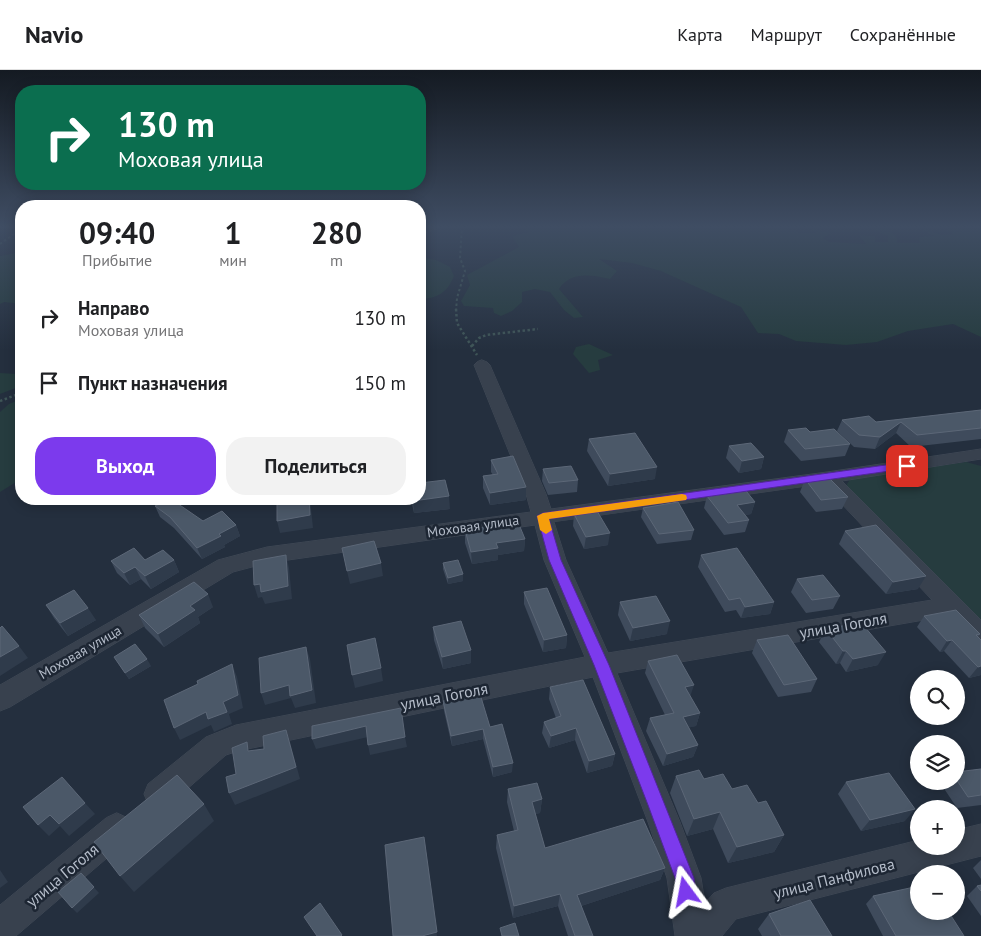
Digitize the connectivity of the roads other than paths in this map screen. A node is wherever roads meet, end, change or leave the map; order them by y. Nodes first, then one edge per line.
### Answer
1 (477, 355) road end
2 (981, 454) edge
3 (827, 478) junction
4 (543, 516) junction
5 (952, 606) junction
6 (981, 636) edge
7 (601, 665) junction
8 (0, 699) edge
9 (981, 840) edge
10 (0, 926) edge
11 (693, 936) edge
12 (702, 936) edge

1 - 4 street
2 - 3 street, Моховая улица
3 - 4 street, Моховая улица
3 - 5 street
4 - 7 street
4 - 8 street, Моховая улица
5 - 6 street
5 - 7 street, улица Гоголя
7 - 10 street, улица Гоголя
7 - 11 street
9 - 12 street, улица Панфилова

